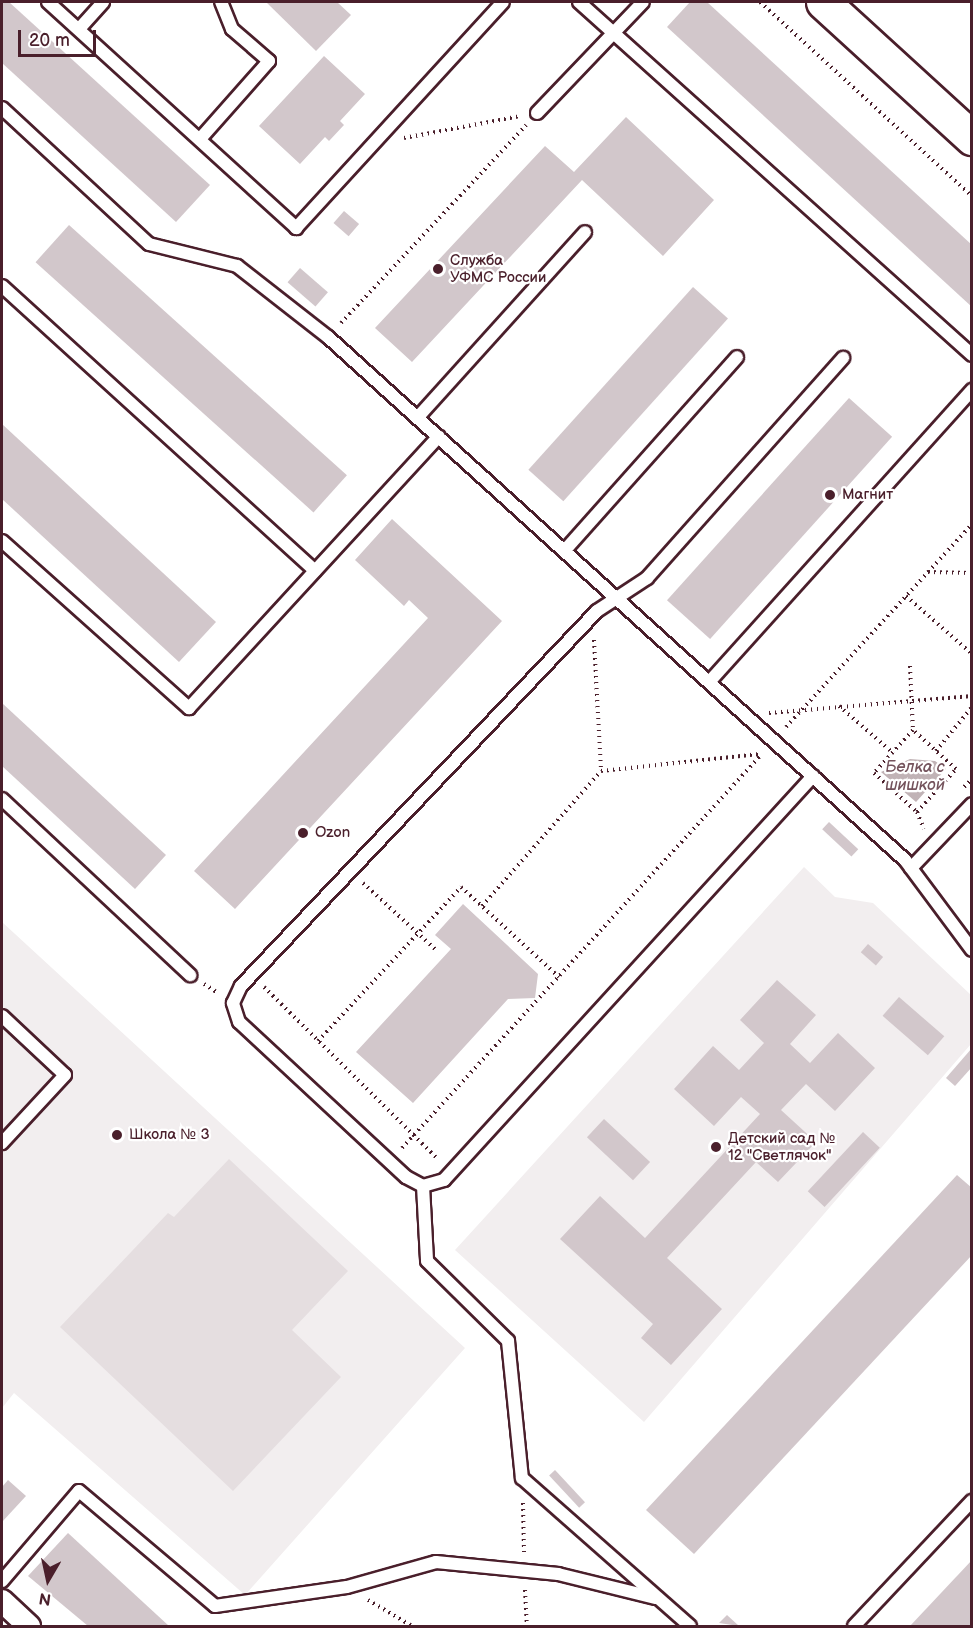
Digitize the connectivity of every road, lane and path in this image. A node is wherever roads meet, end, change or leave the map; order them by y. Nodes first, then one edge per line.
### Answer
1 (48, 2) edge
2 (103, 2) edge
3 (220, 2) edge
4 (504, 2) edge
5 (579, 2) edge
6 (643, 2) edge
7 (760, 2) edge
8 (823, 2) edge
9 (78, 29) junction
10 (614, 33) junction
11 (2, 108) edge
12 (537, 113) junction
13 (972, 138) edge
14 (200, 139) junction
15 (374, 143) junction
16 (972, 196) edge
17 (585, 232) dead end
18 (2, 286) edge
19 (328, 337) junction
20 (972, 356) edge
21 (737, 357) dead end
22 (843, 358) dead end
23 (972, 390) edge
24 (418, 417) junction
25 (440, 436) junction
26 (972, 524) edge
27 (2, 541) edge
28 (566, 549) junction
29 (315, 571) junction
30 (928, 572) junction
31 (972, 573) edge
32 (906, 596) junction
33 (619, 598) junction
34 (588, 621) junction
35 (972, 654) edge
36 (910, 666) dead end
37 (710, 681) junction
38 (972, 696) edge
39 (911, 701) junction
40 (839, 706) junction
41 (972, 707) edge
42 (802, 710) junction
43 (747, 714) junction
44 (913, 730) junction
45 (774, 740) junction
46 (936, 751) junction
47 (762, 753) junction
48 (892, 753) junction
49 (601, 771) junction
50 (813, 776) junction
51 (2, 799) edge
52 (972, 804) edge
53 (917, 812) junction
54 (924, 829) dead end
55 (911, 868) junction
56 (351, 871) junction
57 (482, 906) junction
58 (418, 932) junction
59 (435, 950) dead end
60 (972, 950) edge
61 (190, 975) joint
62 (252, 975) junction
63 (559, 977) junction
64 (233, 1003) junction
65 (2, 1016) edge
66 (318, 1041) junction
67 (413, 1136) junction
68 (2, 1143) edge
69 (390, 1162) junction
70 (452, 1172) junction
71 (423, 1186) junction
72 (972, 1501) edge
73 (2, 1581) edge
74 (347, 1587) junction
75 (656, 1598) junction
76 (2, 1601) edge
77 (29, 1626) edge
78 (412, 1626) edge
79 (690, 1626) edge
80 (854, 1626) edge

1 - 9 lane
2 - 9 lane
3 - 14 lane
4 - 15 lane
5 - 10 lane
6 - 10 lane
7 - 16 path
8 - 13 street
9 - 14 lane
10 - 12 lane
10 - 20 lane
11 - 19 lane
12 - 15 path
12 - 19 path
14 - 15 lane
17 - 24 lane
18 - 29 lane
19 - 24 lane
21 - 28 lane
22 - 33 lane
23 - 37 lane
24 - 25 lane
25 - 28 lane
25 - 29 lane
26 - 30 path
27 - 29 lane
28 - 33 lane
30 - 31 path
30 - 32 path
32 - 35 path
32 - 42 path
33 - 34 lane
33 - 37 lane
34 - 49 path
34 - 56 lane
36 - 39 path
37 - 43 lane
38 - 39 path
39 - 40 path
39 - 44 path
40 - 42 path
40 - 48 path
41 - 46 path
42 - 43 path
42 - 45 path
43 - 45 lane
44 - 46 path
44 - 48 path
45 - 47 path
45 - 50 lane
46 - 53 path
47 - 49 path
47 - 63 path
48 - 53 path
49 - 57 path
50 - 55 lane
50 - 70 lane
51 - 61 lane
52 - 55 lane
53 - 54 path
55 - 60 lane
56 - 58 path
56 - 62 lane
57 - 58 path
57 - 63 path
58 - 59 path
58 - 66 path
61 - 64 path
62 - 64 lane
62 - 66 path
63 - 67 path
64 - 69 lane
65 - 68 lane
66 - 67 path
67 - 69 path
67 - 70 path
69 - 71 lane
70 - 71 lane
71 - 75 lane
72 - 80 lane
73 - 74 lane
74 - 75 lane
74 - 78 path
75 - 79 lane
76 - 77 street

